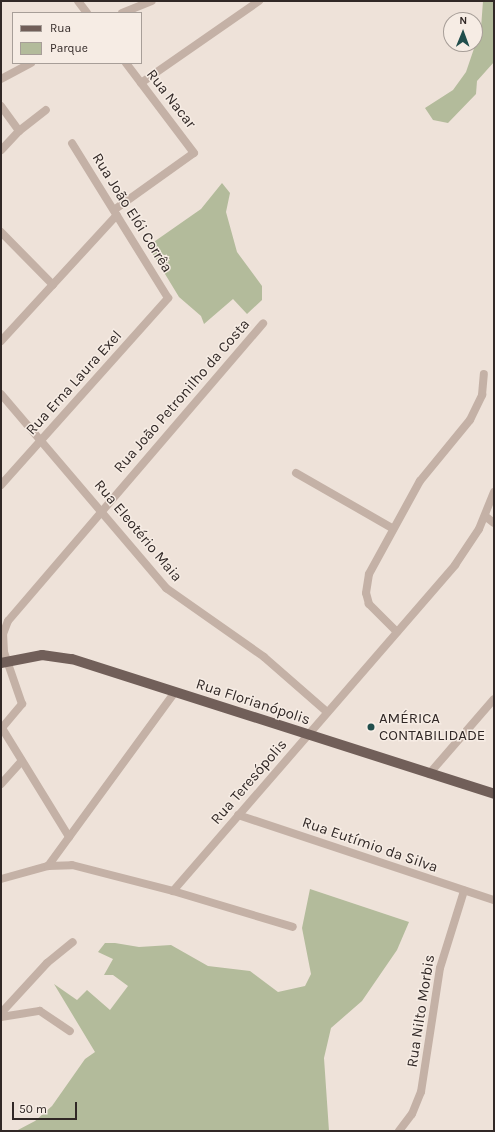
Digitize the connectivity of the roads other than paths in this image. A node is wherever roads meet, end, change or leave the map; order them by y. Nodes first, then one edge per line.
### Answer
1 (78, 1) edge
2 (152, 1) edge
3 (259, 1) edge
4 (86, 12) edge
5 (124, 12) edge
6 (29, 64) edge
7 (127, 64) edge
8 (1, 79) edge
9 (141, 83) junction
10 (1, 106) edge
11 (46, 110) dead end
12 (19, 131) junction
13 (72, 143) dead end
14 (1, 150) edge
15 (116, 213) junction
16 (1, 232) edge
17 (53, 285) junction
18 (168, 298) joint
19 (263, 323) dead end
20 (1, 341) edge
21 (484, 374) dead end
22 (1, 394) edge
23 (42, 439) junction
24 (296, 473) dead end
25 (1, 485) edge
26 (494, 492) edge
27 (102, 511) junction
28 (485, 516) junction
29 (494, 523) edge
30 (392, 528) junction
31 (397, 632) junction
32 (4, 662) edge
33 (175, 692) junction
34 (494, 699) edge
35 (327, 712) junction
36 (1, 728) edge
37 (307, 736) junction
38 (22, 761) junction
39 (429, 774) junction
40 (1, 784) edge
41 (494, 794) edge
42 (238, 815) junction
43 (70, 837) junction
44 (48, 866) junction
45 (1, 879) edge
46 (173, 891) junction
47 (464, 892) junction
48 (494, 900) edge
49 (293, 927) dead end
50 (73, 942) dead end
51 (1, 1013) edge
52 (1, 1017) edge
53 (70, 1031) dead end
54 (399, 1131) edge

1 - 4 street
2 - 5 street
3 - 9 street
6 - 8 street
7 - 9 street, Rua Nacar
9 - 15 street, Rua Nacar
10 - 12 street
11 - 12 street
12 - 14 street
13 - 15 street, Rua João Elói Corrêa
15 - 17 street
15 - 18 street, Rua João Elói Corrêa
16 - 17 street
17 - 20 street
18 - 23 street, Rua Erna Laura Exel
19 - 27 street, Rua João Petronilho da Costa
21 - 30 street
22 - 23 street, Rua Eleotério Maia
23 - 25 street, Rua Erna Laura Exel
23 - 27 street, Rua Eleotério Maia
24 - 30 street
26 - 28 street, Rua Teresópolis
27 - 32 street, Rua João Petronilho da Costa
27 - 35 street, Rua Eleotério Maia
28 - 29 street
28 - 31 street, Rua Teresópolis
30 - 31 street
31 - 35 street, Rua Teresópolis
32 - 33 main road, Rua Florianópolis
32 - 36 street, Rua João Petronilho da Costa
33 - 37 main road, Rua Florianópolis
33 - 43 street
34 - 39 street
35 - 37 street, Rua Teresópolis
36 - 38 street
37 - 39 main road, Rua Florianópolis
37 - 42 street, Rua Teresópolis
38 - 40 street
38 - 43 street
39 - 41 main road, Rua Florianópolis
42 - 46 street, Rua Teresópolis
42 - 47 street, Rua Eutímio da Silva
43 - 44 street
44 - 45 street
44 - 46 street
46 - 49 street
47 - 48 street, Rua Eutímio da Silva
47 - 54 street, Rua Nilto Morbis
50 - 51 street
52 - 53 street

